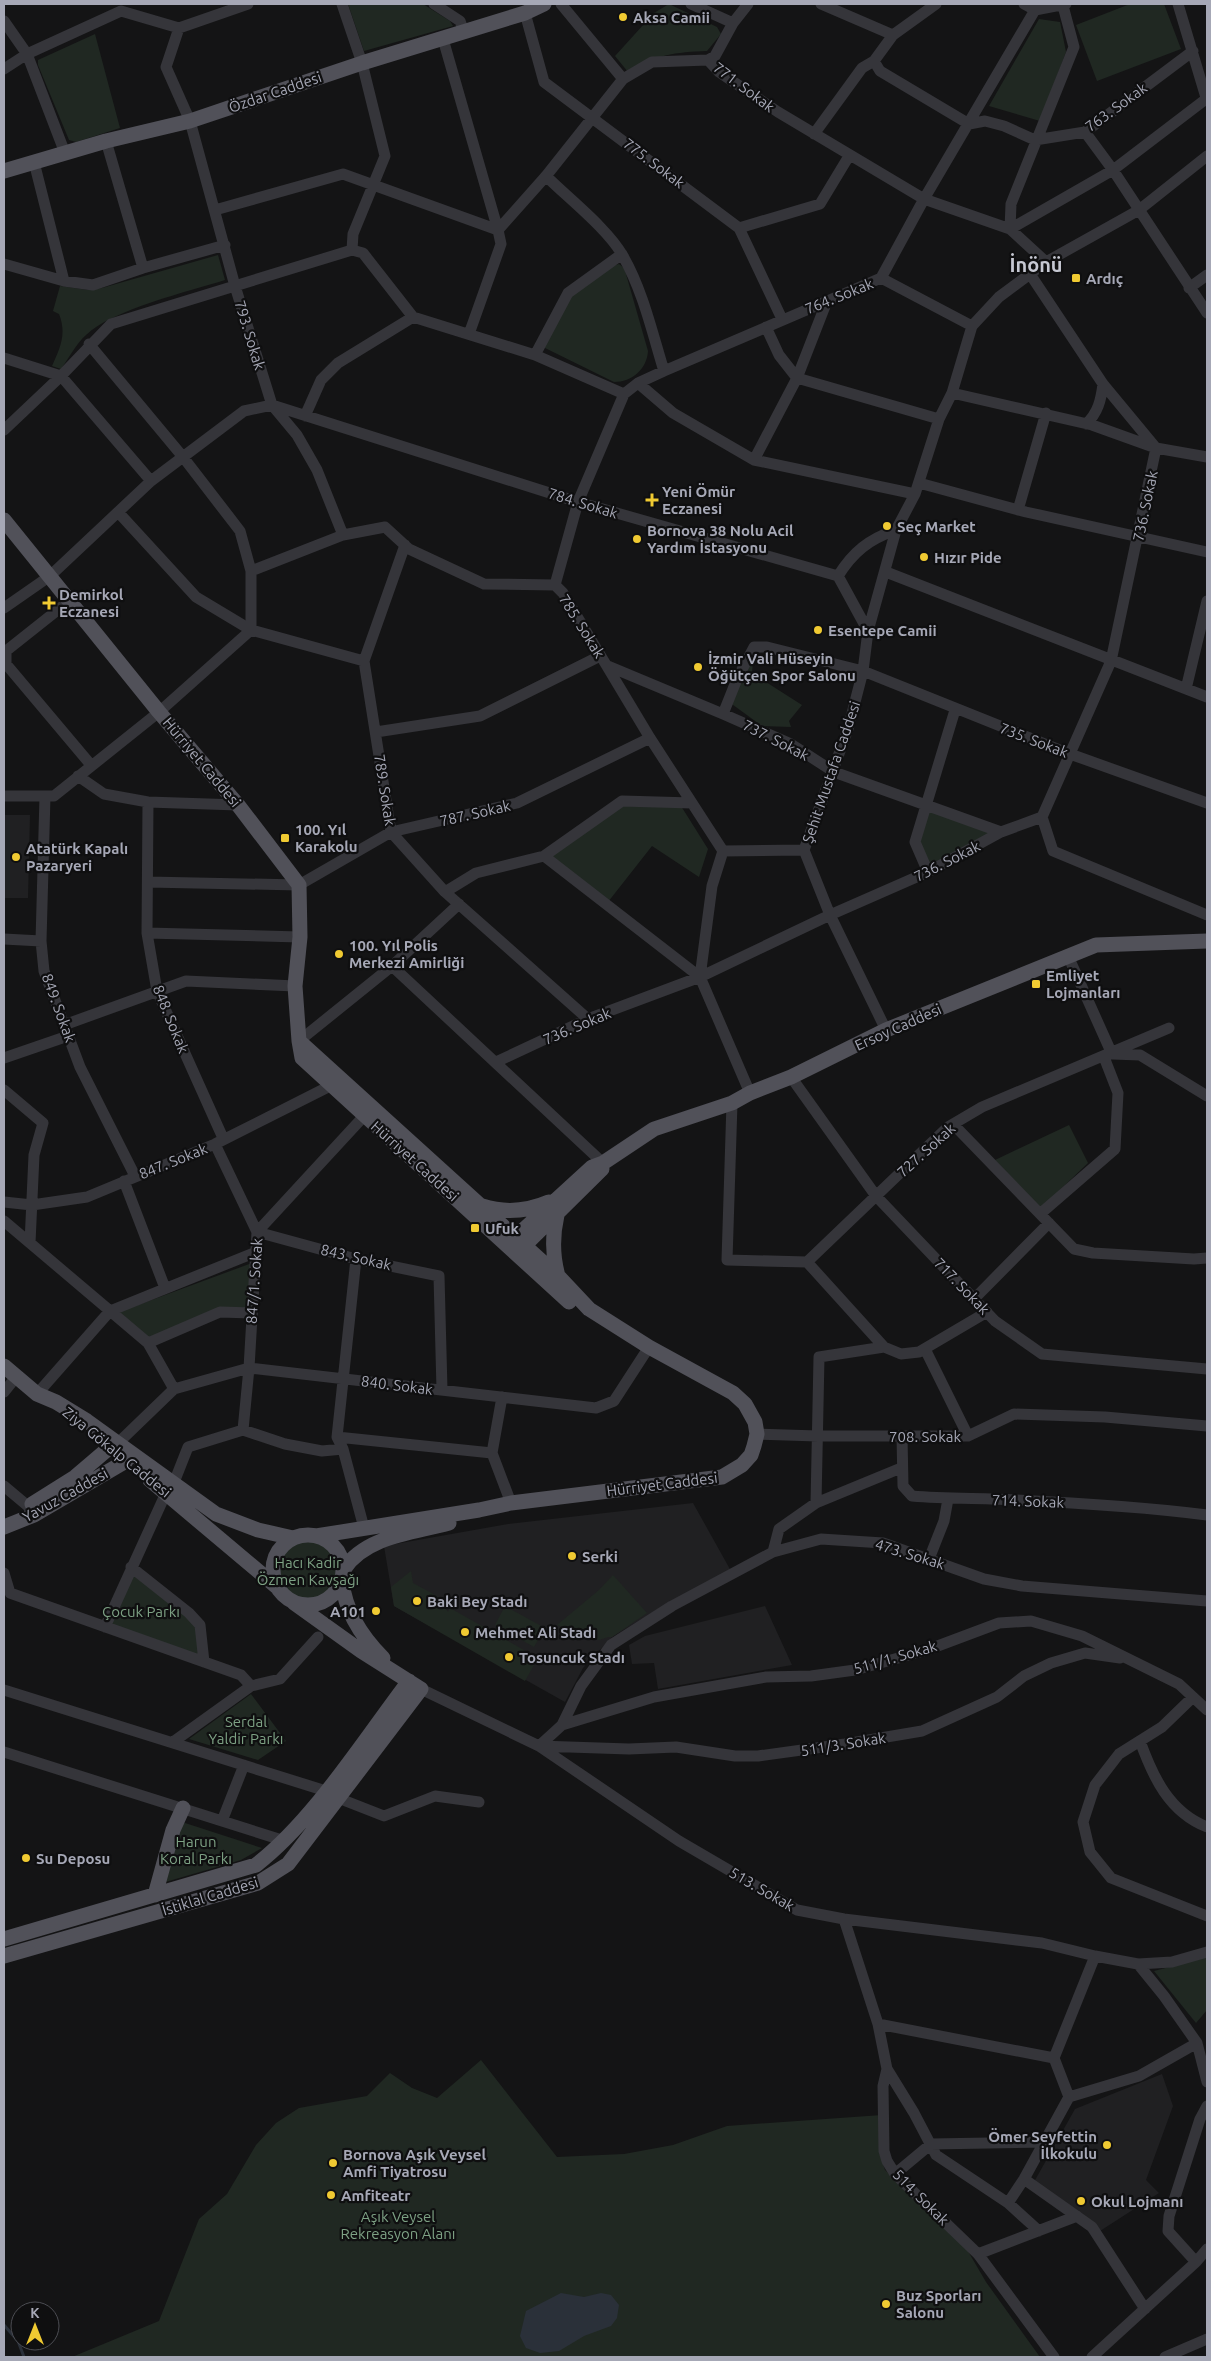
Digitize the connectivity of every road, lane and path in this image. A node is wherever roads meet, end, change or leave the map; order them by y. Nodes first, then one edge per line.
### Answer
1 (248, 4) edge
2 (342, 4) edge
3 (434, 4) edge
4 (544, 4) edge
5 (561, 4) edge
6 (691, 4) edge
7 (748, 4) edge
8 (821, 4) edge
9 (936, 4) edge
10 (1178, 4) edge
11 (1065, 5) edge
12 (120, 6) edge
13 (1030, 7) edge
14 (525, 13) junction
15 (4, 21) edge
16 (732, 24) junction
17 (179, 28) junction
18 (464, 32) junction
19 (892, 36) junction
20 (444, 38) junction
21 (1193, 51) junction
22 (27, 54) junction
23 (708, 60) junction
24 (874, 61) junction
25 (362, 63) junction
26 (4, 69) edge
27 (622, 78) junction
28 (1207, 100) edge
29 (594, 118) junction
30 (190, 120) junction
31 (969, 124) junction
32 (1086, 132) junction
33 (814, 134) junction
34 (1036, 140) junction
35 (106, 141) junction
36 (65, 153) junction
37 (849, 156) junction
38 (1207, 156) edge
39 (34, 162) junction
40 (1113, 170) junction
41 (4, 171) edge
42 (546, 176) junction
43 (373, 183) junction
44 (924, 199) junction
45 (216, 210) junction
46 (1139, 210) junction
47 (739, 228) junction
48 (1010, 229) junction
49 (498, 230) junction
50 (226, 245) junction
51 (352, 250) junction
52 (622, 254) junction
53 (1046, 262) junction
54 (4, 264) edge
55 (143, 268) junction
56 (1030, 274) junction
57 (1207, 275) edge
58 (881, 278) junction
59 (64, 281) junction
60 (235, 286) junction
61 (1189, 288) junction
62 (827, 301) junction
63 (1207, 313) edge
64 (413, 317) junction
65 (782, 319) junction
66 (972, 326) junction
67 (766, 327) junction
68 (469, 334) junction
69 (89, 344) junction
70 (535, 356) junction
71 (4, 358) edge
72 (664, 371) junction
73 (61, 376) junction
74 (797, 378) junction
75 (638, 383) junction
76 (1103, 384) junction
77 (952, 393) junction
78 (624, 394) junction
79 (272, 404) junction
80 (1046, 414) junction
81 (305, 416) junction
82 (939, 419) junction
83 (6, 424) edge
84 (1086, 424) junction
85 (1156, 448) junction
86 (183, 457) junction
87 (1207, 457) edge
88 (754, 460) junction
89 (151, 481) junction
90 (917, 489) junction
91 (578, 502) junction
92 (1018, 510) junction
93 (118, 512) junction
94 (4, 520) edge
95 (896, 530) junction
96 (343, 535) junction
97 (1138, 537) junction
98 (406, 545) junction
99 (1207, 552) edge
100 (252, 571) junction
101 (886, 572) junction
102 (50, 576) junction
103 (838, 576) junction
104 (555, 585) junction
105 (70, 601) junction
106 (1207, 601) edge
107 (4, 608) edge
108 (251, 630) junction
109 (868, 631) junction
110 (600, 656) junction
111 (364, 661) junction
112 (1111, 661) junction
113 (608, 666) junction
114 (863, 671) junction
115 (1186, 689) junction
116 (1207, 697) edge
117 (955, 710) junction
118 (159, 712) junction
119 (723, 714) junction
120 (376, 732) junction
121 (650, 738) junction
122 (1070, 754) junction
123 (91, 765) junction
124 (834, 772) junction
125 (78, 776) junction
126 (4, 796) edge
127 (45, 796) junction
128 (148, 802) junction
129 (1207, 803) edge
130 (692, 804) junction
131 (926, 804) junction
132 (238, 805) junction
133 (1042, 817) junction
134 (391, 832) junction
135 (1001, 832) junction
136 (804, 850) junction
137 (723, 851) junction
138 (544, 856) junction
139 (928, 872) junction
140 (148, 882) junction
141 (299, 885) junction
142 (444, 892) junction
143 (459, 904) junction
144 (830, 915) junction
145 (1207, 915) edge
146 (147, 934) junction
147 (300, 936) junction
148 (4, 939) edge
149 (41, 941) junction
150 (1207, 941) edge
151 (1068, 956) junction
152 (392, 966) junction
153 (700, 977) junction
154 (295, 986) junction
155 (157, 991) junction
156 (588, 1019) junction
157 (1169, 1028) dead end
158 (66, 1030) junction
159 (886, 1030) junction
160 (299, 1041) junction
161 (1108, 1055) junction
162 (4, 1058) edge
163 (496, 1062) junction
164 (791, 1077) junction
165 (332, 1085) junction
166 (4, 1090) edge
167 (750, 1093) junction
168 (1207, 1096) edge
169 (732, 1103) junction
170 (365, 1115) junction
171 (953, 1124) junction
172 (219, 1141) junction
173 (603, 1163) junction
174 (135, 1176) junction
175 (124, 1181) junction
176 (876, 1196) junction
177 (4, 1202) edge
178 (32, 1205) junction
179 (481, 1206) junction
180 (555, 1208) junction
181 (1040, 1214) junction
182 (4, 1221) edge
183 (1049, 1223) junction
184 (257, 1232) junction
185 (30, 1243) junction
186 (516, 1245) junction
187 (256, 1252) junction
188 (1207, 1258) edge
189 (356, 1259) junction
190 (807, 1262) junction
191 (558, 1276) junction
192 (165, 1288) junction
193 (974, 1299) junction
194 (589, 1309) junction
195 (110, 1311) junction
196 (987, 1312) junction
197 (252, 1313) junction
198 (148, 1343) junction
199 (649, 1347) junction
200 (884, 1347) junction
201 (925, 1349) junction
202 (4, 1366) edge
203 (249, 1368) junction
204 (1207, 1369) edge
205 (16, 1377) junction
206 (343, 1379) junction
207 (174, 1390) junction
208 (442, 1390) junction
209 (4, 1392) edge
210 (37, 1394) junction
211 (502, 1397) junction
212 (1207, 1426) edge
213 (132, 1429) junction
214 (243, 1430) junction
215 (757, 1434) junction
216 (818, 1436) junction
217 (902, 1436) junction
218 (968, 1436) junction
219 (337, 1437) junction
220 (113, 1446) junction
221 (343, 1449) junction
222 (492, 1453) junction
223 (130, 1459) junction
224 (902, 1468) junction
225 (4, 1486) edge
226 (175, 1493) junction
227 (948, 1499) junction
228 (511, 1503) junction
229 (816, 1503) junction
230 (29, 1507) junction
231 (480, 1510) junction
232 (1207, 1515) edge
233 (4, 1517) edge
234 (4, 1527) edge
235 (364, 1528) junction
236 (316, 1536) junction
237 (293, 1538) junction
238 (773, 1552) junction
239 (929, 1559) junction
240 (131, 1567) junction
241 (4, 1573) edge
242 (343, 1575) junction
243 (277, 1587) junction
244 (7, 1597) edge
245 (1207, 1601) edge
246 (294, 1602) junction
247 (104, 1627) junction
248 (318, 1637) dead end
249 (1129, 1660) junction
250 (204, 1662) junction
251 (415, 1685) junction
252 (251, 1686) junction
253 (4, 1690) edge
254 (1193, 1697) junction
255 (1207, 1710) edge
256 (562, 1725) junction
257 (1140, 1741) junction
258 (173, 1742) junction
259 (539, 1746) junction
260 (4, 1752) edge
261 (244, 1765) junction
262 (332, 1795) junction
263 (480, 1802) dead end
264 (183, 1808) junction
265 (222, 1821) junction
266 (1207, 1827) edge
267 (285, 1840) junction
268 (154, 1895) junction
269 (1207, 1916) edge
270 (844, 1919) junction
271 (4, 1939) edge
272 (1207, 1952) edge
273 (4, 1956) edge
274 (1094, 1956) junction
275 (1138, 1964) junction
276 (878, 2024) junction
277 (1197, 2044) junction
278 (1054, 2058) junction
279 (887, 2069) junction
280 (1207, 2082) edge
281 (1069, 2098) junction
282 (1207, 2106) edge
283 (1043, 2142) junction
284 (931, 2144) junction
285 (895, 2174) junction
286 (1024, 2179) junction
287 (1008, 2203) junction
288 (1077, 2216) junction
289 (1039, 2231) junction
290 (1207, 2248) edge
291 (978, 2254) junction
292 (1196, 2262) junction
293 (1145, 2309) junction
294 (1207, 2339) edge
295 (1054, 2357) edge
296 (1092, 2357) edge
297 (1166, 2357) edge

1 - 17 street
2 - 25 street
3 - 18 street
4 - 14 main road, Özdar Caddesi
5 - 27 street
6 - 16 street
7 - 16 street
8 - 19 street
9 - 19 street
10 - 21 street
11 - 13 street
11 - 34 street
12 - 17 street
12 - 22 street
13 - 31 street, 764. Sokak
14 - 18 main road, Özdar Caddesi
14 - 29 street, 775. Sokak
15 - 22 street
16 - 23 street
17 - 30 street, 793. Sokak
18 - 20 main road, Özdar Caddesi
19 - 24 street
20 - 25 main road, Özdar Caddesi
20 - 49 street
21 - 28 street
21 - 32 street, 763. Sokak
22 - 26 street
22 - 36 street
23 - 27 street, 771. Sokak
23 - 33 street, 771. Sokak
24 - 31 street
24 - 33 street
25 - 30 main road, Özdar Caddesi
25 - 43 street
27 - 29 street, 771. Sokak
28 - 40 street
29 - 42 street, 771. Sokak
29 - 47 street, 775. Sokak
30 - 35 main road, Özdar Caddesi
30 - 45 street, 793. Sokak
31 - 34 street
31 - 44 street, 764. Sokak
32 - 34 street, 763. Sokak
32 - 40 street
33 - 37 street, 771. Sokak
34 - 48 street
35 - 36 main road, Özdar Caddesi
35 - 55 street
36 - 39 main road, Özdar Caddesi
37 - 44 street, 771. Sokak
37 - 47 street
38 - 46 street, Şehit Mustafa Caddesi
39 - 41 main road, Özdar Caddesi
39 - 59 street
40 - 46 street
40 - 48 street
42 - 49 street, 771. Sokak
42 - 52 street
43 - 45 street
43 - 49 street
43 - 51 street
44 - 48 street, 771. Sokak
44 - 58 street, 764. Sokak
45 - 50 street, 793. Sokak
46 - 53 street, Şehit Mustafa Caddesi
46 - 61 street
47 - 65 street, 775. Sokak
48 - 53 street, 771. Sokak
49 - 68 street
50 - 55 street
50 - 60 street, 793. Sokak
51 - 60 street
51 - 64 street
52 - 70 street
52 - 72 street
53 - 56 street, Şehit Mustafa Caddesi
54 - 59 street
55 - 59 street
56 - 66 street, Şehit Mustafa Caddesi
56 - 76 street
57 - 61 street
58 - 62 street, 764. Sokak
58 - 66 street
60 - 69 street
60 - 79 street, 793. Sokak
61 - 63 street
62 - 65 street, 764. Sokak
62 - 74 street
64 - 68 street
64 - 81 street
65 - 67 street, 764. Sokak
66 - 77 street, Şehit Mustafa Caddesi
67 - 72 street, 764. Sokak
67 - 74 street
68 - 70 street
69 - 73 street
69 - 86 street
70 - 78 street
71 - 73 street
72 - 75 street, 764. Sokak
73 - 83 street
73 - 89 street
74 - 82 street
74 - 88 street
75 - 78 street, 764. Sokak
75 - 88 street
76 - 84 street
76 - 85 street
77 - 80 street
77 - 82 street, Şehit Mustafa Caddesi
78 - 91 street, 764. Sokak
79 - 81 street, 784. Sokak
79 - 86 street
79 - 96 street, 793. Sokak
80 - 84 street
80 - 92 street
81 - 91 street, 784. Sokak
82 - 90 street, Şehit Mustafa Caddesi
84 - 85 street
85 - 87 street
85 - 97 street, 736. Sokak
86 - 89 street
86 - 100 street
88 - 90 street
89 - 93 street
90 - 92 street
90 - 95 street, Şehit Mustafa Caddesi
91 - 103 street, 784. Sokak
91 - 104 street, 764. Sokak
92 - 97 street
93 - 102 street
93 - 108 street
94 - 102 main road, Hürriyet Caddesi
95 - 101 street, Şehit Mustafa Caddesi
95 - 103 street
96 - 98 street, 785. Sokak
96 - 100 street, 785. Sokak
97 - 99 street
97 - 112 street, 736. Sokak
98 - 104 street, 785. Sokak
98 - 111 street, 789. Sokak
100 - 108 street
101 - 109 street, Şehit Mustafa Caddesi
101 - 112 street
102 - 105 main road, Hürriyet Caddesi
102 - 107 street
103 - 109 street
104 - 110 street, 785. Sokak
105 - 118 main road, Hürriyet Caddesi
105 - 123 street
106 - 115 street
108 - 111 street
108 - 118 street
109 - 114 street, Şehit Mustafa Caddesi
110 - 113 street, 785. Sokak
110 - 120 street
111 - 120 street, 789. Sokak
112 - 115 street
112 - 122 street, 736. Sokak
113 - 119 street, 737. Sokak
113 - 121 street, 785. Sokak
114 - 117 street, 735. Sokak
114 - 119 street, 735. Sokak
114 - 124 street, Şehit Mustafa Caddesi
115 - 116 street
117 - 122 street, 735. Sokak
117 - 131 street
118 - 123 street
118 - 132 main road, Hürriyet Caddesi
119 - 124 street, 737. Sokak
120 - 134 street, 789. Sokak
121 - 130 street, 785. Sokak
121 - 134 street, 787. Sokak
122 - 129 street, 735. Sokak
122 - 133 street, 736. Sokak
123 - 125 street
124 - 131 street, 737. Sokak
124 - 136 street, Şehit Mustafa Caddesi
125 - 127 street
125 - 128 street
126 - 127 street
127 - 149 street, 849. Sokak
128 - 132 street
128 - 140 street, 848. Sokak
130 - 137 street, 785. Sokak
130 - 138 street
131 - 135 street, 737. Sokak
131 - 139 street
132 - 141 main road, Hürriyet Caddesi
133 - 135 street, 736. Sokak
133 - 145 street
134 - 141 street, 787. Sokak
134 - 142 street, 789. Sokak
135 - 139 street, 736. Sokak
136 - 137 street
136 - 144 street, Şehit Mustafa Caddesi
137 - 153 street
138 - 142 street
138 - 153 street
139 - 144 street, 736. Sokak
140 - 141 street
140 - 146 street, 848. Sokak
141 - 147 main road, Hürriyet Caddesi
142 - 143 street, 789. Sokak
143 - 152 street
143 - 156 street, 789. Sokak
144 - 153 street, 736. Sokak
144 - 159 street, Şehit Mustafa Caddesi
146 - 147 street
146 - 155 street, 848. Sokak
147 - 154 main road, Hürriyet Caddesi
148 - 149 street
149 - 158 street, 849. Sokak
150 - 151 main road, Ersoy Caddesi
151 - 159 main road, Ersoy Caddesi
151 - 161 street
152 - 160 street
152 - 163 street
153 - 156 street, 736. Sokak
153 - 167 street
154 - 155 street
154 - 160 main road, Hürriyet Caddesi
155 - 158 street
155 - 172 street, 848. Sokak
156 - 163 street, 736. Sokak
157 - 161 street, 727. Sokak
158 - 162 street
158 - 174 street, 849. Sokak
159 - 164 main road, Ersoy Caddesi
160 - 165 main road, Hürriyet Caddesi
160 - 179 main road, Hürriyet Caddesi
161 - 168 street
161 - 171 street, 727. Sokak
161 - 181 street
163 - 173 street
164 - 167 main road, Ersoy Caddesi
164 - 176 street, 717. Sokak
165 - 170 main road, Hürriyet Caddesi
165 - 172 street, 847. Sokak
166 - 178 street
167 - 169 main road, Ersoy Caddesi
169 - 173 main road, Ersoy Caddesi
169 - 190 street
170 - 184 street, 847/1. Sokak
170 - 186 main road, Hürriyet Caddesi
171 - 176 street, 727. Sokak
171 - 181 street
172 - 174 street, 847. Sokak
172 - 184 street
173 - 180 main road, Ersoy Caddesi
174 - 175 street, 847. Sokak
175 - 178 street, 847. Sokak
175 - 192 street
176 - 190 street, 727. Sokak
176 - 193 street, 717. Sokak
177 - 178 street, 847. Sokak
178 - 185 street
179 - 180 main road, Ersoy Caddesi
179 - 186 main road, Hürriyet Caddesi
180 - 186 main road, Ersoy Caddesi
180 - 191 main road
181 - 183 street
182 - 185 street
183 - 188 street
183 - 193 street
184 - 187 street, 847/1. Sokak
184 - 189 street, 843. Sokak
185 - 195 street
186 - 191 main road, Hürriyet Caddesi
186 - 194 main road, Hürriyet Caddesi
187 - 192 street
187 - 197 street, 847/1. Sokak
189 - 206 street
189 - 208 street, 843. Sokak
190 - 200 street
191 - 194 main road, Hürriyet Caddesi
192 - 195 street
193 - 196 street, 717. Sokak
194 - 199 main road, Hürriyet Caddesi
195 - 198 street
195 - 210 street
196 - 201 street
196 - 204 street, 717. Sokak
197 - 198 street
197 - 203 street, 847/1. Sokak
198 - 207 street
199 - 211 street, 840. Sokak
199 - 215 main road, Hürriyet Caddesi
200 - 201 street
200 - 216 street
201 - 218 street
202 - 205 main road, Ziya Gökalp Caddesi
203 - 206 street, 840. Sokak
203 - 207 street, 840. Sokak
203 - 214 street, 847/1. Sokak
205 - 209 street
205 - 210 main road, Ziya Gökalp Caddesi
206 - 208 street, 840. Sokak
206 - 219 street
207 - 213 street, 840. Sokak
208 - 211 street, 840. Sokak
210 - 220 main road, Ziya Gökalp Caddesi
211 - 222 street
212 - 218 street, 708. Sokak
213 - 220 street, 840. Sokak
213 - 223 street
214 - 221 street
214 - 226 street
215 - 216 street, 708. Sokak
215 - 228 main road, Hürriyet Caddesi
216 - 217 street, 708. Sokak
216 - 229 street
217 - 218 street, 708. Sokak
217 - 224 street, 714. Sokak
219 - 221 street
219 - 222 street
220 - 223 main road, Ziya Gökalp Caddesi
220 - 230 main road, Yavuz Caddesi
221 - 235 street
222 - 228 street
223 - 226 main road, Ziya Gökalp Caddesi
223 - 234 main road, Yavuz Caddesi
224 - 227 street, 714. Sokak
224 - 229 street
225 - 230 street
226 - 237 main road
226 - 240 street
226 - 243 main road
227 - 232 street, 714. Sokak
227 - 239 street
228 - 231 main road, Hürriyet Caddesi
229 - 238 street
230 - 233 main road, Yavuz Caddesi
231 - 235 main road
231 - 242 main road
235 - 236 main road
236 - 237 main road
236 - 242 main road
237 - 243 main road
238 - 239 street, 473. Sokak
238 - 256 street, 473. Sokak
239 - 245 street, 473. Sokak
240 - 247 street
240 - 250 street
241 - 244 street
242 - 246 main road
242 - 251 main road
243 - 246 main road
244 - 247 street
246 - 251 main road
247 - 250 street
248 - 252 street
249 - 254 street, 511/1. Sokak
249 - 256 street, 511/1. Sokak
249 - 259 street, 511/3. Sokak
250 - 252 street
251 - 259 street, 513. Sokak
251 - 262 main road, İstiklal Caddesi
252 - 258 street
253 - 258 street
254 - 255 street, 511/1. Sokak
254 - 257 street
256 - 259 street, 473. Sokak
257 - 266 street
257 - 269 street
258 - 261 street
259 - 270 street, 513. Sokak
260 - 264 street
261 - 262 street
261 - 265 street
262 - 263 street
262 - 267 main road, İstiklal Caddesi
262 - 273 main road, İstiklal Caddesi
264 - 265 street
264 - 268 main road
265 - 267 street
267 - 268 main road, İstiklal Caddesi
268 - 271 main road, İstiklal Caddesi
270 - 274 street, 513. Sokak
270 - 276 street, 514. Sokak
272 - 275 street, 513. Sokak
274 - 275 street, 513. Sokak
274 - 278 street
275 - 277 street
276 - 278 street
276 - 279 street, 514. Sokak
277 - 280 street
277 - 281 street
278 - 281 street
279 - 284 street
279 - 285 street, 514. Sokak
281 - 283 street
282 - 292 street
283 - 284 street
283 - 286 street
284 - 285 street
284 - 287 street
285 - 291 street, 514. Sokak
286 - 287 street
286 - 288 street
287 - 289 street
288 - 289 street
288 - 293 street
289 - 291 street
290 - 292 street
291 - 295 street, 514. Sokak
292 - 293 street
293 - 296 street
294 - 297 street

